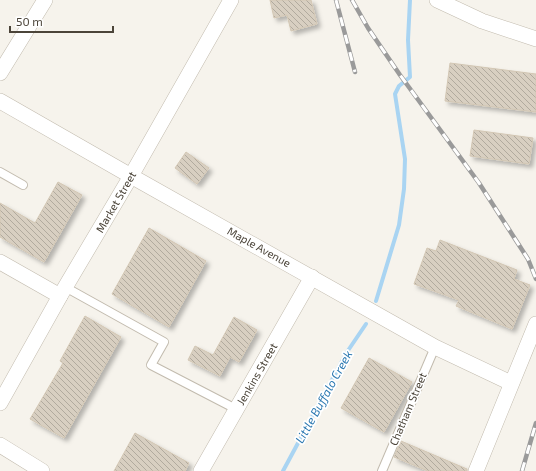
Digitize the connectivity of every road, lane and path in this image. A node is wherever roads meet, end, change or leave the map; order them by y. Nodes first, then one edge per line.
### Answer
1 (45, 0) edge
2 (231, 0) edge
3 (437, 0) edge
4 (536, 38) edge
5 (0, 74) edge
6 (0, 101) edge
7 (0, 172) edge
8 (131, 176) junction
9 (23, 185) dead end
10 (0, 262) edge
11 (312, 277) junction
12 (63, 292) junction
13 (536, 324) edge
14 (435, 347) junction
15 (513, 378) junction
16 (0, 403) edge
17 (236, 409) junction
18 (0, 446) edge
19 (42, 471) edge
20 (201, 471) edge
21 (382, 471) edge
22 (476, 471) edge

1 - 5 street
2 - 8 street, Market Street
3 - 4 street
6 - 8 street, Maple Avenue
7 - 9 lane
8 - 11 street, Maple Avenue
8 - 12 street, Market Street
10 - 12 street
11 - 14 street, Maple Avenue
11 - 17 street, Jenkins Street
12 - 16 street, Market Street
12 - 17 lane
13 - 15 street
14 - 15 street, Maple Avenue
14 - 21 lane, Chatham Street
15 - 22 street
17 - 20 street, Jenkins Street
18 - 19 street

